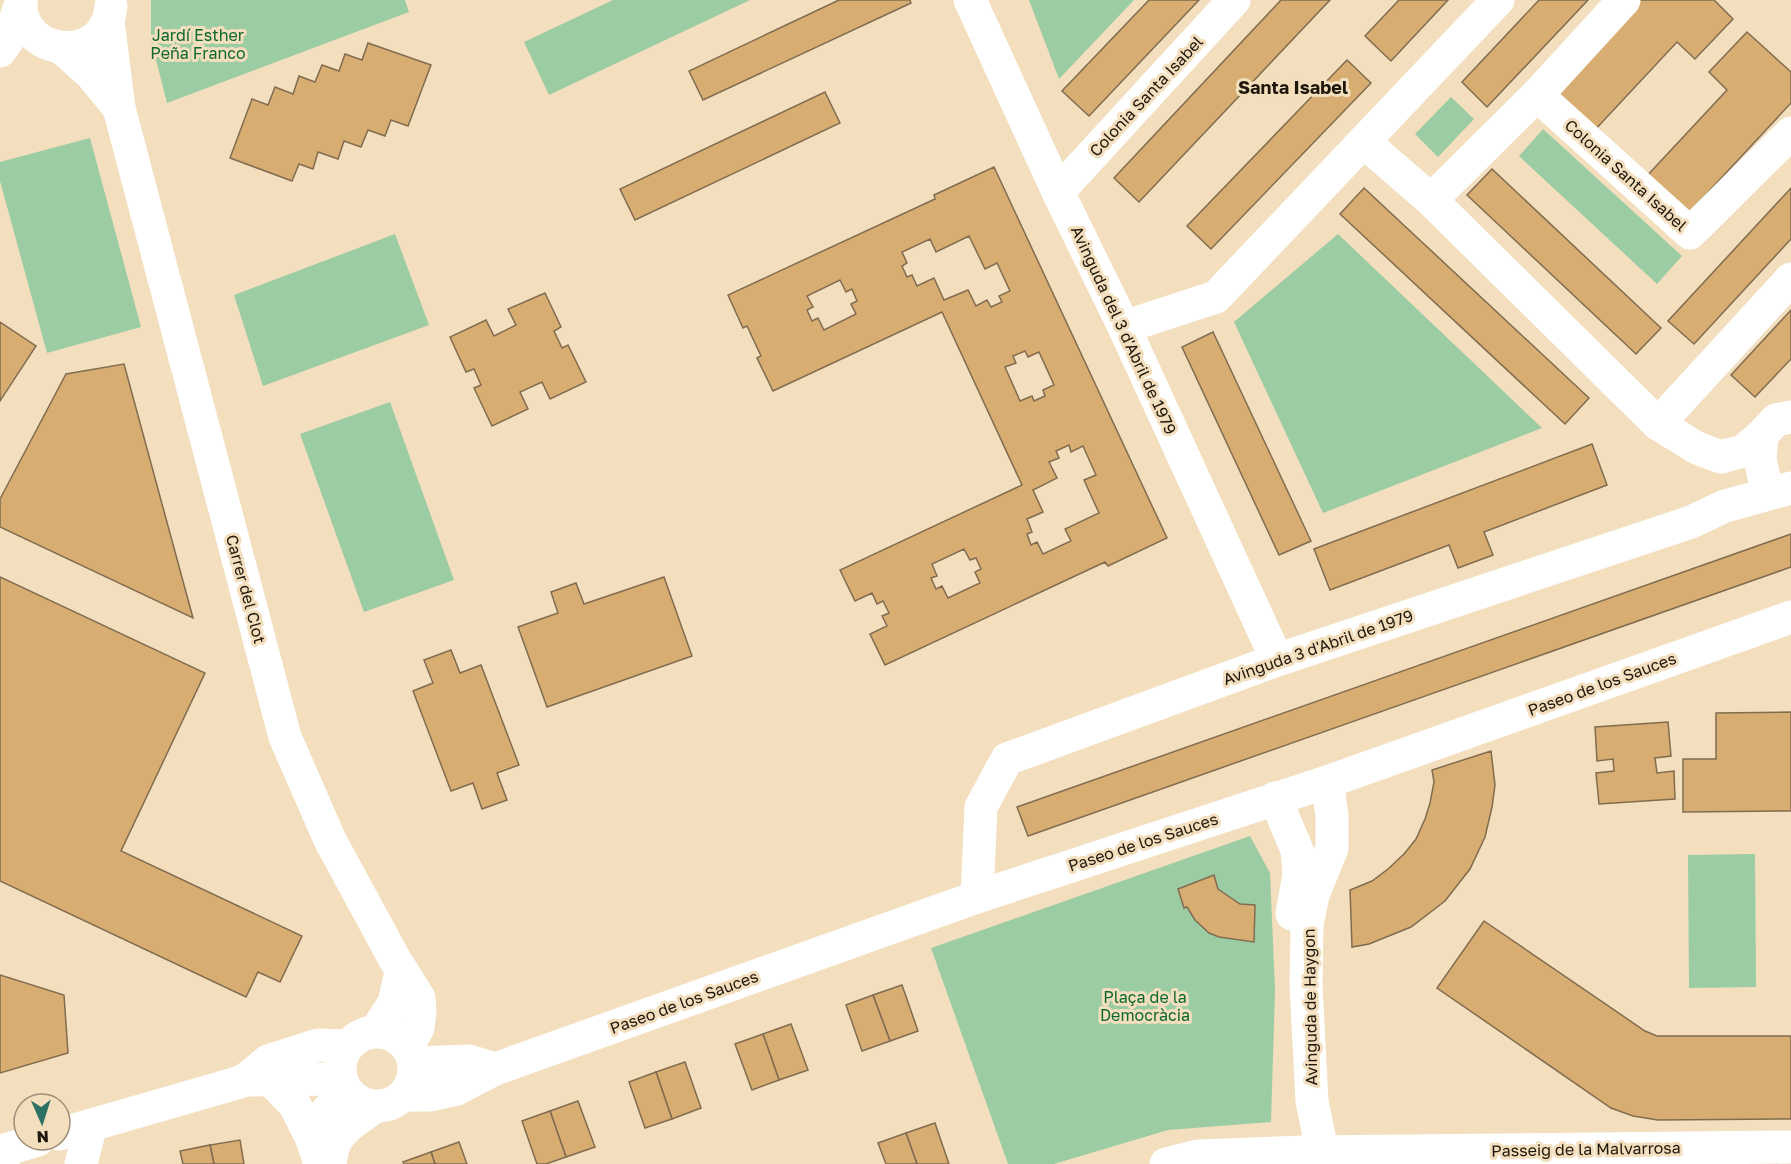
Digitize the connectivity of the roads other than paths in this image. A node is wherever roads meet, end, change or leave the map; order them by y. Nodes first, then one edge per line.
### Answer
1 (970, 0) edge
2 (1234, 0) edge
3 (1498, 0) edge
4 (1624, 0) edge
5 (21, 2) edge
6 (110, 10) edge
7 (56, 47) junction
8 (0, 51) edge
9 (0, 61) edge
10 (1537, 96) junction
11 (119, 108) junction
12 (1791, 133) edge
13 (1364, 142) junction
14 (1058, 192) junction
15 (1431, 200) junction
16 (1791, 279) edge
17 (1124, 327) junction
18 (1780, 419) edge
19 (1658, 424) junction
20 (1696, 448) junction
21 (1779, 491) edge
22 (1725, 506) junction
23 (1791, 617) edge
24 (1277, 660) junction
25 (1327, 782) junction
26 (1275, 798) junction
27 (977, 897) junction
28 (410, 985) junction
29 (376, 1031) junction
30 (347, 1046) junction
31 (411, 1055) junction
32 (482, 1065) junction
33 (258, 1080) junction
34 (343, 1084) junction
35 (390, 1100) junction
36 (91, 1125) junction
37 (72, 1131) edge
38 (1791, 1147) edge
39 (12, 1148) edge
40 (321, 1156) edge
41 (1312, 1158) edge
42 (2, 1164) edge
43 (81, 1164) edge
44 (1166, 1164) edge

1 - 14 street, Avinguda del 3 d'Abril de 1979
2 - 14 street, Colonia Santa Isabel
3 - 13 street
4 - 10 street
5 - 7 street, Carrer del Clot
5 - 8 street
6 - 7 street
6 - 11 street, Carrer del Clot
7 - 9 street
7 - 11 street, Carrer del Clot
10 - 12 street, Colonia Santa Isabel
10 - 15 street
11 - 28 street, Carrer del Clot
13 - 15 street
13 - 17 street
14 - 17 street, Avinguda del 3 d'Abril de 1979
15 - 19 street
16 - 19 street
17 - 24 street, Avinguda del 3 d'Abril de 1979
18 - 20 street
18 - 21 street
19 - 20 street
20 - 22 street
21 - 22 street, Avinguda 3 d'Abril de 1979
22 - 24 street, Avinguda 3 d'Abril de 1979
23 - 25 street, Paseo de los Sauces
24 - 27 street, Avinguda 3 d'Abril de 1979
25 - 26 street, Paseo de los Sauces
25 - 41 street, Avinguda de Haygon
26 - 27 street, Paseo de los Sauces
26 - 41 street, Avinguda de Haygon
27 - 32 street, Paseo de los Sauces
28 - 29 street
28 - 31 street
28 - 32 street, Carrer del Clot
29 - 30 street
29 - 31 street
30 - 33 street
30 - 34 street
31 - 32 street, Paseo de los Sauces
31 - 35 street
32 - 35 street, Paseo de los Sauces
33 - 34 street
33 - 36 street
33 - 40 street
34 - 35 street
34 - 40 street
35 - 40 street
36 - 37 street
36 - 43 street
38 - 41 street, Passeig de la Malvarrosa
39 - 42 street
41 - 44 street, Passeig de la Malvarrosa

